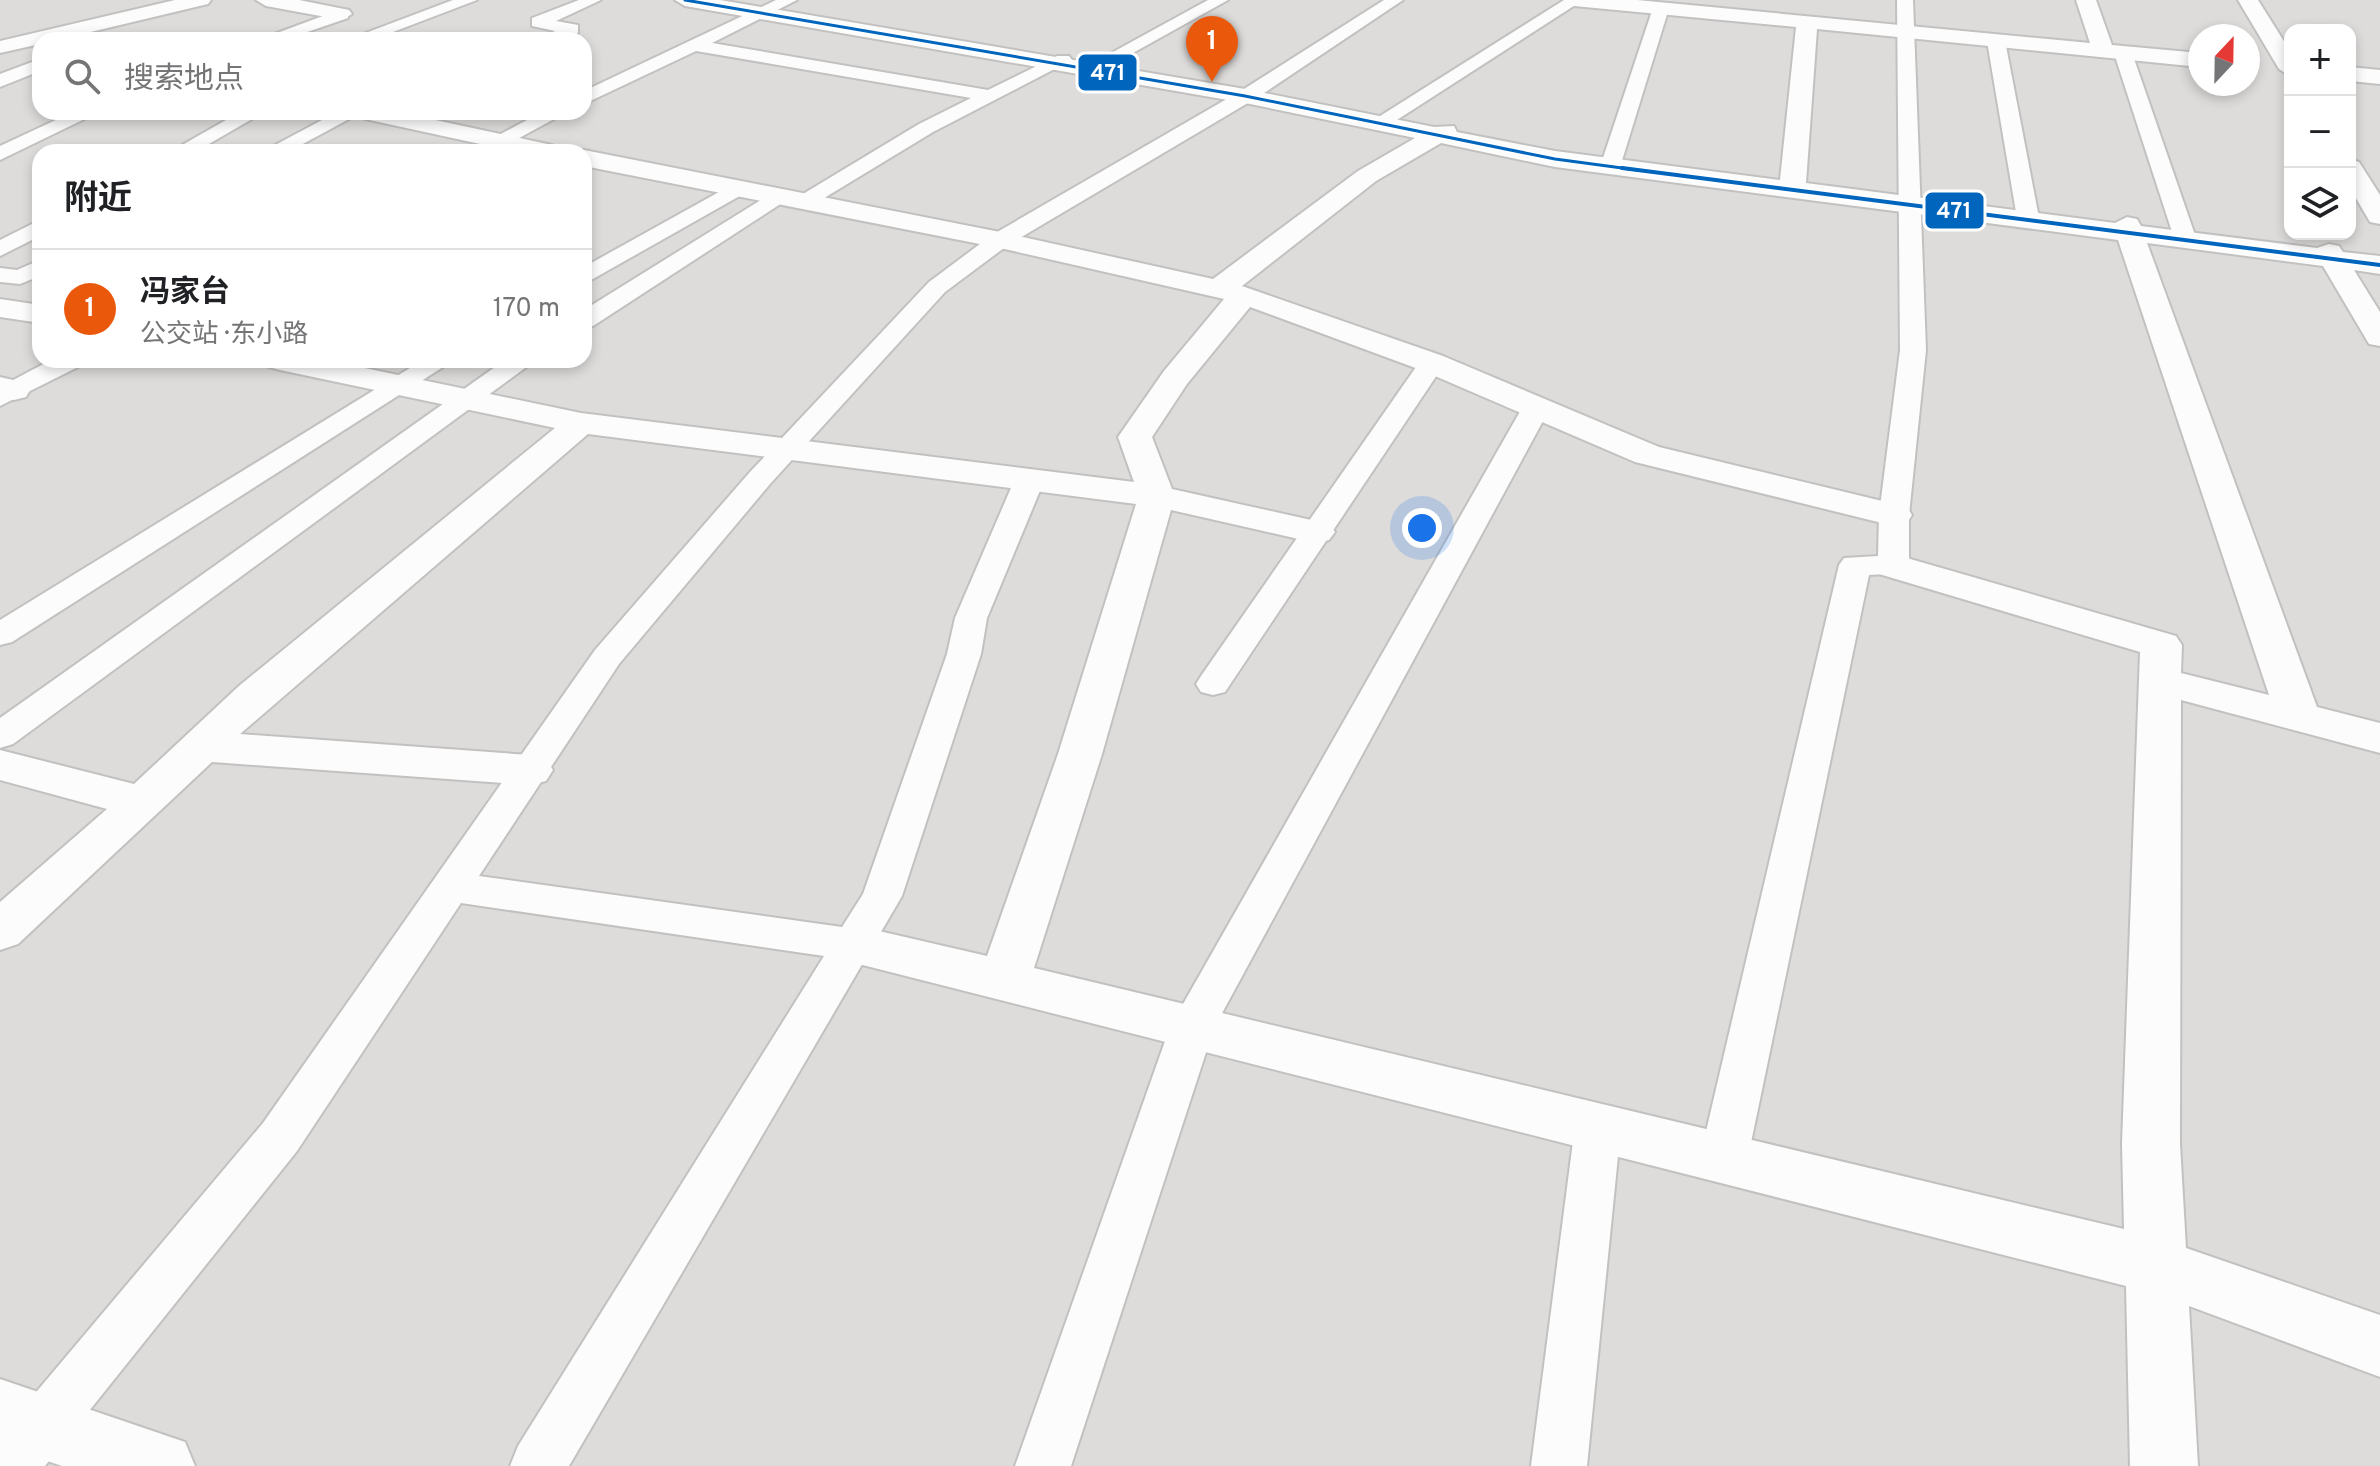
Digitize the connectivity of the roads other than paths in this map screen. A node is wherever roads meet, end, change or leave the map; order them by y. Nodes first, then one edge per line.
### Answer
1 (201, 0) edge
2 (266, 0) edge
3 (469, 0) edge
4 (593, 0) edge
5 (685, 0) edge
6 (713, 0) edge
7 (1220, 0) edge
8 (1395, 0) edge
9 (1575, 0) edge
10 (1587, 0) edge
11 (1905, 0) edge
12 (2086, 0) edge
13 (2248, 0) edge
14 (770, 7) edge
15 (1661, 8) junction
16 (1747, 8) edge
17 (342, 14) joint
18 (1807, 22) junction
19 (80, 32) edge
20 (290, 32) edge
21 (379, 32) edge
22 (565, 32) edge
23 (1905, 32) junction
24 (0, 38) edge
25 (1996, 41) junction
26 (32, 44) edge
27 (32, 44) edge
28 (692, 45) junction
29 (0, 47) edge
30 (2113, 52) junction
31 (2188, 59) edge
32 (2284, 59) edge
33 (1060, 61) junction
34 (2262, 66) dead end
35 (32, 67) edge
36 (1094, 67) junction
37 (2284, 68) edge
38 (2356, 75) edge
39 (2380, 77) edge
40 (0, 81) edge
41 (592, 94) edge
42 (1248, 94) junction
43 (990, 96) junction
44 (72, 120) edge
45 (239, 120) edge
46 (336, 120) edge
47 (402, 120) edge
48 (541, 120) edge
49 (1382, 121) junction
50 (1442, 133) junction
51 (195, 144) edge
52 (288, 144) edge
53 (478, 144) edge
54 (493, 144) edge
55 (0, 154) edge
56 (592, 162) edge
57 (1610, 164) junction
58 (2351, 168) edge
59 (1792, 187) junction
60 (737, 188) junction
61 (792, 199) junction
62 (1911, 201) junction
63 (2027, 216) junction
64 (2380, 216) edge
65 (2128, 228) junction
66 (32, 231) edge
67 (2185, 235) junction
68 (1000, 240) junction
69 (0, 249) edge
70 (2331, 255) junction
71 (2380, 262) edge
72 (32, 271) edge
73 (592, 272) edge
74 (0, 275) edge
75 (1231, 292) junction
76 (0, 308) edge
77 (32, 313) edge
78 (592, 316) edge
79 (2380, 337) edge
80 (1432, 363) junction
81 (54, 368) edge
82 (318, 368) edge
83 (427, 368) edge
84 (511, 368) edge
85 (398, 385) junction
86 (5, 392) edge
87 (464, 399) junction
88 (1536, 408) junction
89 (581, 423) junction
90 (784, 451) junction
91 (1029, 481) junction
92 (1157, 496) junction
93 (1894, 515) junction
94 (1316, 532) junction
95 (1893, 566) junction
96 (0, 635) edge
97 (2161, 681) junction
98 (1213, 684) dead end
99 (2298, 716) junction
100 (0, 736) edge
101 (2380, 738) edge
102 (201, 746) junction
103 (0, 765) edge
104 (530, 770) junction
105 (143, 802) junction
106 (450, 887) junction
107 (0, 931) edge
108 (853, 944) junction
109 (1004, 981) junction
110 (1192, 1027) junction
111 (1598, 1126) junction
112 (1724, 1157) junction
113 (2156, 1266) junction
114 (2380, 1346) edge
115 (17, 1435) edge
116 (161, 1466) edge
117 (538, 1466) edge
118 (1043, 1466) edge
119 (1559, 1466) edge
120 (2164, 1466) edge

1 - 19 street
2 - 17 street
3 - 21 lane
4 - 22 lane
5 - 14 street
6 - 14 street
7 - 36 lane
8 - 42 lane
9 - 10 street
9 - 49 lane
10 - 15 street
11 - 23 lane
12 - 30 street
13 - 32 street
14 - 28 lane
14 - 33 street
15 - 16 street
15 - 57 lane
16 - 18 street
17 - 20 lane
18 - 23 street
18 - 59 street
23 - 25 street
23 - 62 lane
24 - 26 street
25 - 30 street
25 - 63 lane
27 - 29 street
28 - 41 lane
28 - 43 lane
30 - 31 street
30 - 67 lane
33 - 36 street
33 - 43 lane
34 - 37 street
35 - 40 lane
36 - 42 street
38 - 39 street
42 - 49 street
42 - 68 lane
43 - 61 lane
44 - 55 lane
45 - 51 lane
46 - 52 lane
47 - 53 street
48 - 54 lane
49 - 50 street
50 - 57 street
50 - 75 street
56 - 60 street
57 - 59 street
58 - 64 street
59 - 62 street
60 - 61 street
60 - 73 lane
61 - 68 street
61 - 78 lane
62 - 63 street
62 - 93 lane
63 - 65 street
65 - 67 street
65 - 99 street
66 - 69 lane
67 - 70 street
68 - 75 street
68 - 90 lane
70 - 71 street
70 - 79 street
72 - 74 lane
75 - 80 street
75 - 92 street
76 - 77 street
80 - 88 street
80 - 94 lane
81 - 86 lane
82 - 85 street
83 - 85 lane
84 - 87 lane
85 - 87 street
85 - 96 lane
87 - 89 street
87 - 100 lane
88 - 93 street
88 - 110 lane
89 - 90 street
89 - 102 street
90 - 91 street
90 - 104 lane
91 - 92 street
91 - 108 lane
92 - 94 street
92 - 109 street
93 - 95 lane
94 - 98 lane
95 - 97 street
95 - 112 lane
97 - 99 street
97 - 113 street
99 - 101 street
102 - 104 street
102 - 105 street
103 - 105 street
104 - 106 lane
105 - 107 street
106 - 108 lane
106 - 115 lane
108 - 109 street
108 - 117 lane
109 - 110 street
110 - 111 street
110 - 118 lane
111 - 112 street
111 - 119 lane
112 - 113 street
113 - 114 street
113 - 120 street
115 - 116 street

